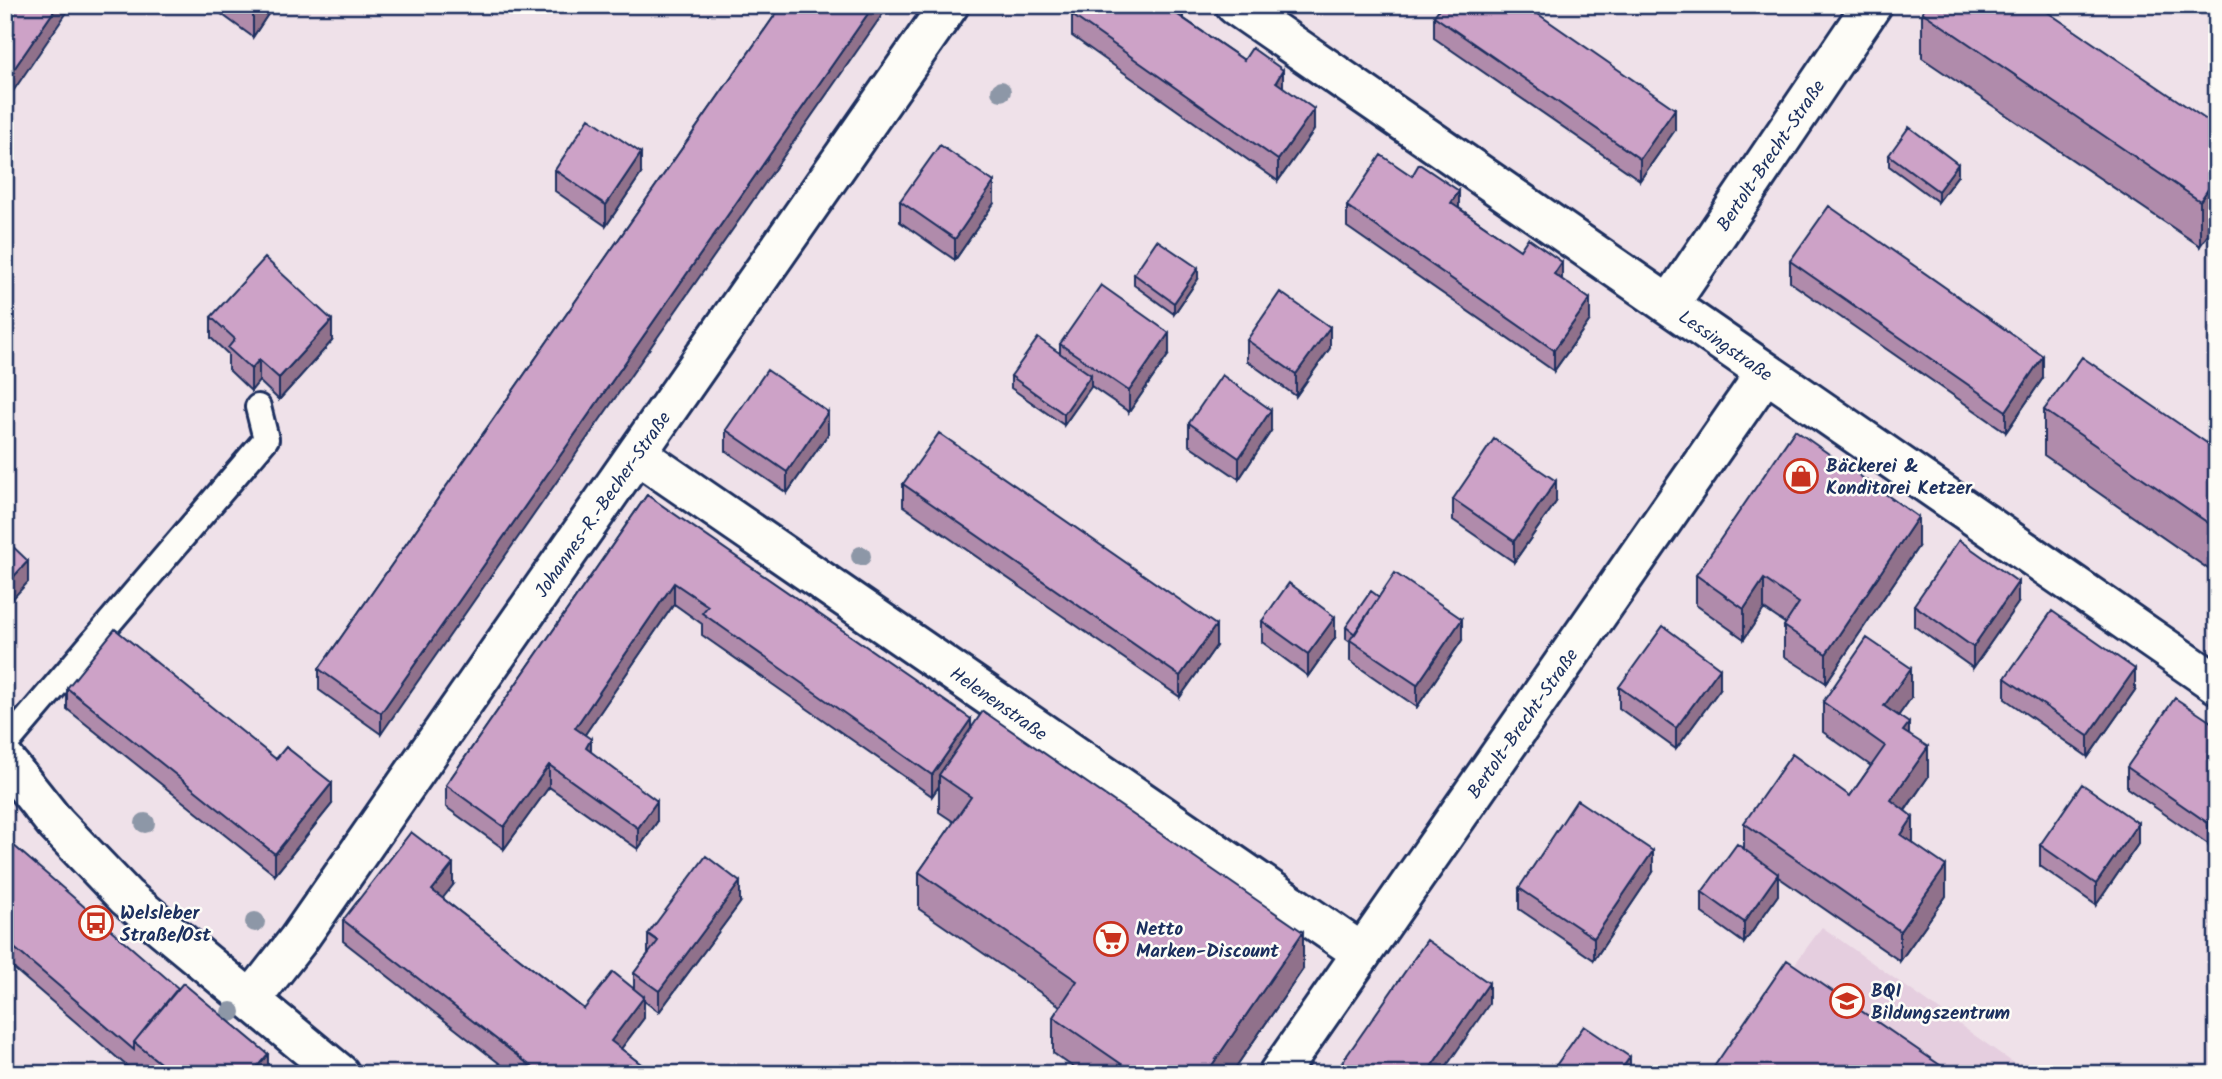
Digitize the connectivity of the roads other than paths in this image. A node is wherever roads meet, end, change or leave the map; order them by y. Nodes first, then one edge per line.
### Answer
1 (949, 5) edge
2 (1236, 5) edge
3 (1872, 5) edge
4 (1668, 305) junction
5 (1766, 372) junction
6 (258, 407) dead end
7 (637, 454) junction
8 (2217, 684) edge
9 (5, 745) edge
10 (5, 760) edge
11 (1362, 953) junction
12 (251, 1000) junction
13 (336, 1073) edge
14 (1278, 1074) edge

1 - 7 street, Johannes-R.-Becher-Straße
2 - 4 street, Lessingstraße
3 - 4 street, Bertolt-Brecht-Straße
4 - 5 street, Lessingstraße
5 - 8 street, Lessingstraße
5 - 11 street, Bertolt-Brecht-Straße
6 - 9 lane
7 - 11 street, Helenenstraße
7 - 12 street, Johannes-R.-Becher-Straße
10 - 12 street
11 - 14 street, Bertolt-Brecht-Straße
12 - 13 street

